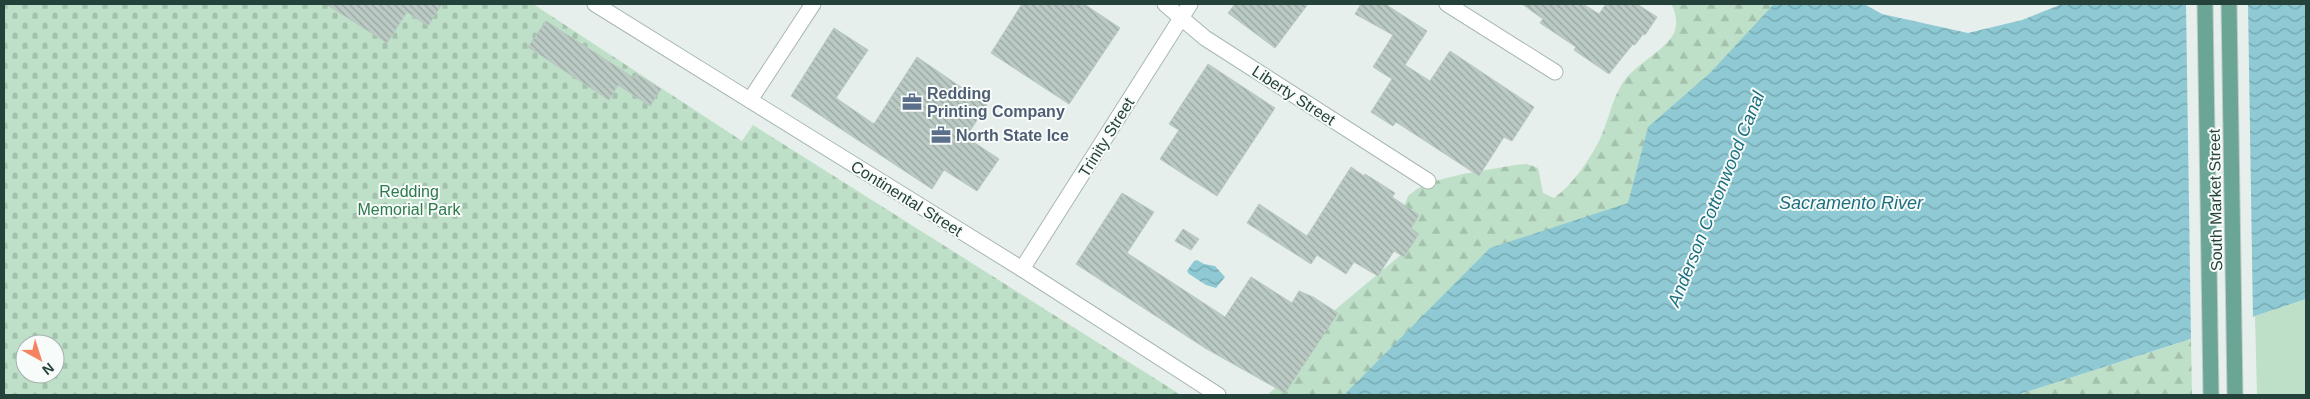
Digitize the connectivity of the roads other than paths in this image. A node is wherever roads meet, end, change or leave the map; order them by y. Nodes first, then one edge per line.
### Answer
1 (595, 4) edge
2 (813, 4) edge
3 (1165, 4) edge
4 (1190, 4) edge
5 (1447, 4) edge
6 (2205, 4) edge
7 (2229, 4) edge
8 (1181, 17) junction
9 (1555, 72) dead end
10 (750, 100) junction
11 (1428, 181) dead end
12 (1022, 269) junction
13 (1218, 395) edge
14 (2211, 395) edge
15 (2235, 395) edge

1 - 10 street, Continental Street
2 - 10 street
3 - 8 street, Liberty Street
4 - 8 street, Trinity Street
5 - 9 street
6 - 14 main road, South Market Street
7 - 15 main road, South Market Street
8 - 11 street, Liberty Street
8 - 12 street, Trinity Street
10 - 12 street, Continental Street
12 - 13 street, Continental Street

